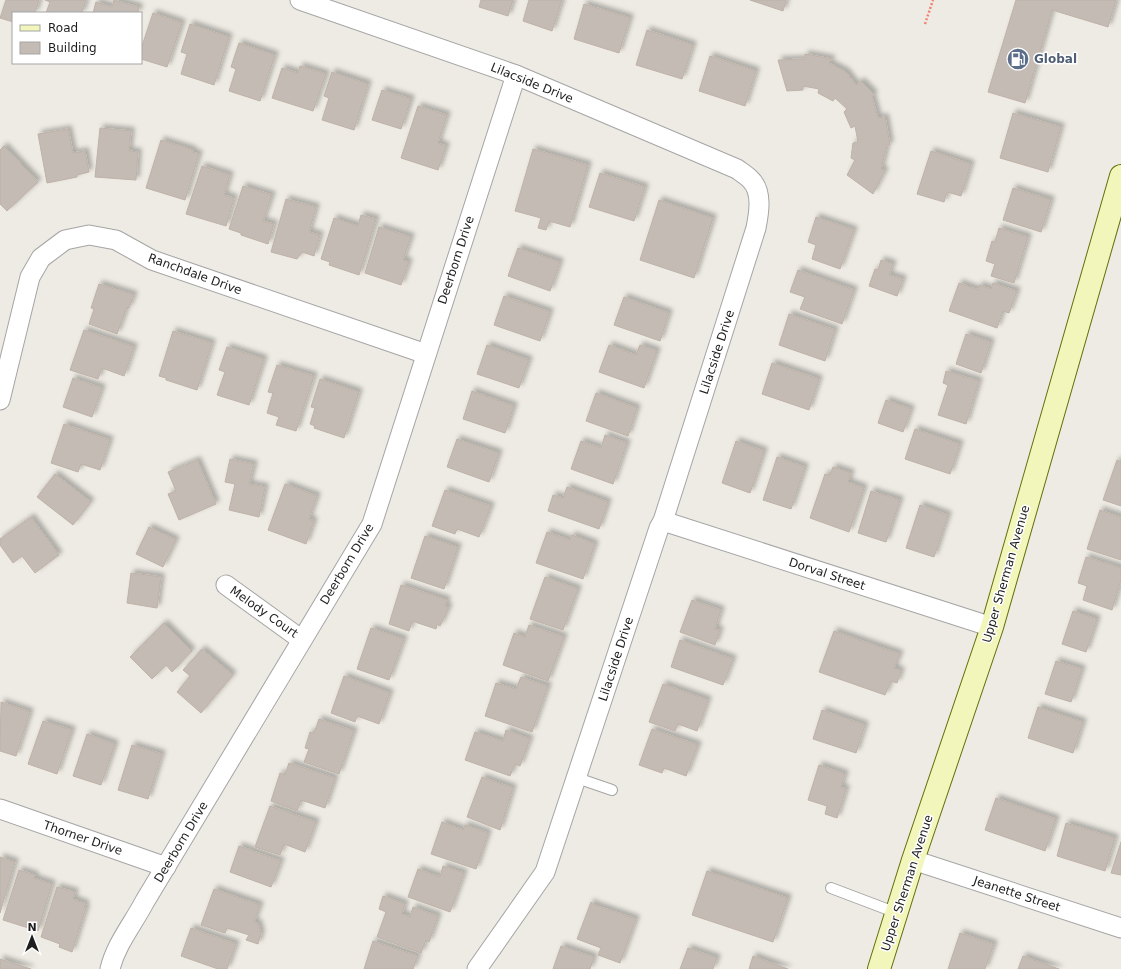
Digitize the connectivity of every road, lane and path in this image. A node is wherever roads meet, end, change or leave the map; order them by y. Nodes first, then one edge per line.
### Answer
1 (300, 0) edge
2 (933, 0) edge
3 (925, 24) dead end
4 (516, 75) junction
5 (1121, 176) edge
6 (426, 354) junction
7 (0, 400) edge
8 (663, 522) junction
9 (226, 585) dead end
10 (992, 627) junction
11 (302, 640) junction
12 (577, 778) junction
13 (612, 790) dead end
14 (0, 809) edge
15 (913, 860) junction
16 (166, 867) junction
17 (831, 888) dead end
18 (897, 913) junction
19 (1121, 928) edge
20 (110, 969) edge
21 (477, 969) edge
22 (879, 969) edge

1 - 4 street, Lilacside Drive
2 - 3 path
4 - 6 street, Deerborn Drive
4 - 8 street, Lilacside Drive
5 - 10 main road, Upper Sherman Avenue
6 - 7 street, Ranchdale Drive
6 - 11 street, Deerborn Drive
8 - 10 street, Dorval Street
8 - 12 street, Lilacside Drive
9 - 11 street, Melody Court
10 - 15 main road, Upper Sherman Avenue
11 - 16 street, Deerborn Drive
12 - 13 lane
12 - 21 street, Lilacside Drive
14 - 16 street, Thorner Drive
15 - 18 main road, Upper Sherman Avenue
15 - 19 street, Jeanette Street
16 - 20 street, Deerborn Drive
17 - 18 lane
18 - 22 main road, Upper Sherman Avenue

